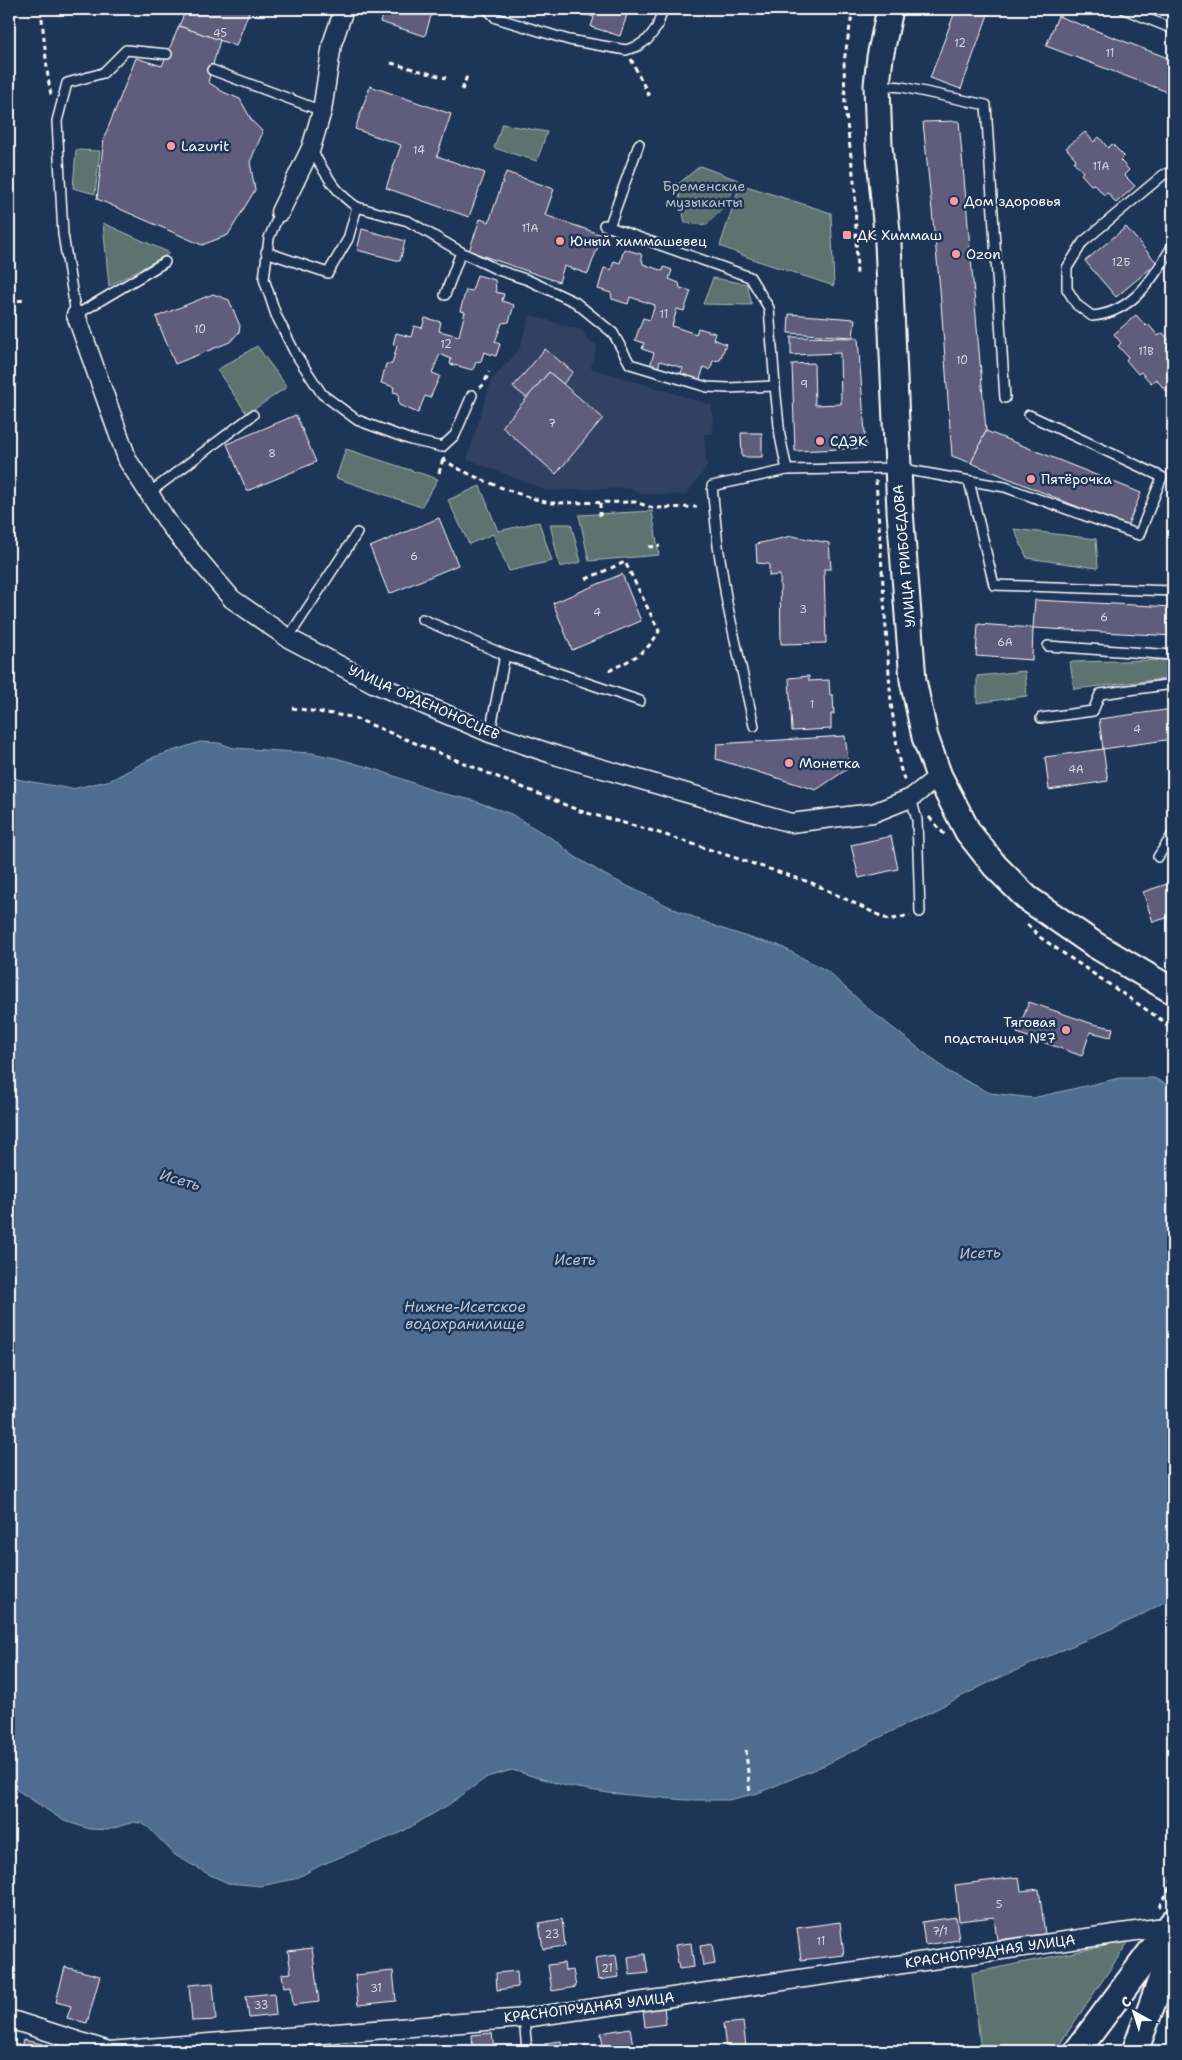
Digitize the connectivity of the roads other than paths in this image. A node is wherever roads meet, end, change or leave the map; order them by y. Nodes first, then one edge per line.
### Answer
1 (344, 9) edge
2 (488, 9) edge
3 (663, 9) edge
4 (890, 9) edge
5 (1124, 9) edge
6 (1173, 29) edge
7 (167, 54) dead end
8 (212, 70) dead end
9 (877, 85) junction
10 (322, 111) junction
11 (639, 144) dead end
12 (311, 148) junction
13 (1173, 171) edge
14 (358, 207) junction
15 (280, 212) joint
16 (1173, 245) edge
17 (266, 252) junction
18 (461, 252) junction
19 (165, 262) dead end
20 (446, 295) dead end
21 (76, 315) junction
22 (775, 386) junction
23 (472, 395) dead end
24 (1005, 398) dead end
25 (253, 415) dead end
26 (1028, 415) dead end
27 (897, 468) junction
28 (787, 470) junction
29 (969, 481) junction
30 (149, 493) junction
31 (357, 533) dead end
32 (1173, 591) edge
33 (422, 619) dead end
34 (288, 638) junction
35 (1048, 646) dead end
36 (505, 655) junction
37 (1173, 655) edge
38 (1173, 684) edge
39 (640, 701) dead end
40 (1041, 718) dead end
41 (754, 726) dead end
42 (490, 733) junction
43 (939, 776) junction
44 (911, 798) junction
45 (1173, 834) edge
46 (1158, 858) dead end
47 (920, 912) road end
48 (1173, 991) edge
49 (1172, 1932) edge
50 (524, 2018) junction
51 (9, 2019) edge
52 (527, 2051) edge
53 (1077, 2051) edge
54 (1135, 2051) edge

1 - 10 street
2 - 3 lane
4 - 9 main road, УЛИЦА ГРИБОЕДОВА
5 - 6 lane
7 - 21 lane
8 - 10 lane
9 - 24 lane
9 - 27 main road, УЛИЦА ГРИБОЕДОВА
10 - 12 street
11 - 22 lane
12 - 14 lane
12 - 15 street
13 - 16 lane
14 - 17 lane
14 - 18 lane
15 - 17 lane
17 - 23 lane
18 - 20 lane
18 - 22 lane
19 - 21 lane
21 - 30 street, УЛИЦА ОРДЕНОНОСЦЕВ
22 - 28 lane
25 - 30 lane
26 - 29 lane
27 - 28 lane
27 - 29 lane
27 - 43 main road, УЛИЦА ГРИБОЕДОВА
28 - 41 lane
29 - 32 lane
30 - 34 street, УЛИЦА ОРДЕНОНОСЦЕВ
31 - 34 lane
33 - 36 lane
34 - 42 street, УЛИЦА ОРДЕНОНОСЦЕВ
35 - 37 lane
36 - 39 lane
36 - 42 lane
38 - 40 lane
42 - 44 street, УЛИЦА ОРДЕНОНОСЦЕВ
43 - 44 street, УЛИЦА ОРДЕНОНОСЦЕВ
43 - 48 main road, УЛИЦА ГРИБОЕДОВА
44 - 47 lane
45 - 46 lane
49 - 50 street, КРАСНОПРУДНАЯ УЛИЦА
49 - 53 main road
49 - 54 main road
50 - 51 street, КРАСНОПРУДНАЯ УЛИЦА
50 - 52 lane

